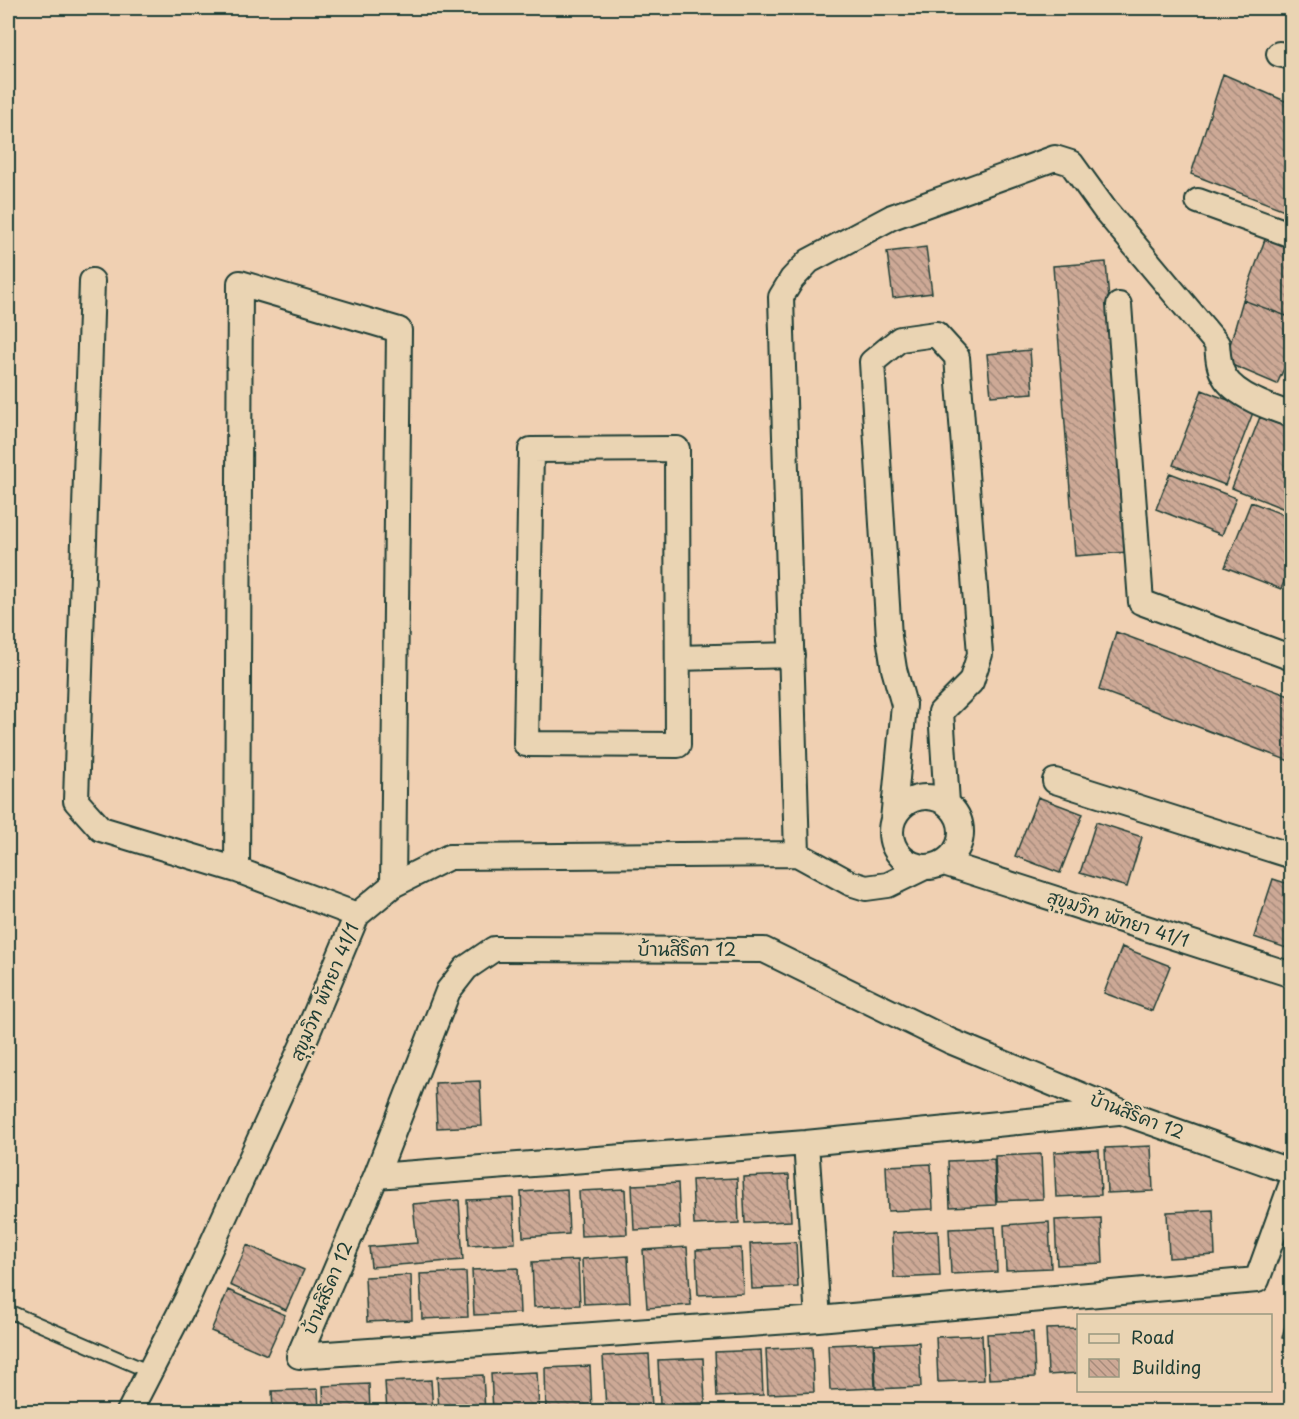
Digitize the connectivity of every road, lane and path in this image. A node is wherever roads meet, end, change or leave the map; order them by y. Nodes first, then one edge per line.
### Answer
1 (1198, 201) dead end
2 (1292, 235) edge
3 (92, 281) dead end
4 (1119, 305) dead end
5 (1292, 415) edge
6 (792, 655) junction
7 (1292, 657) edge
8 (678, 658) junction
9 (904, 705) junction
10 (941, 712) junction
11 (1055, 781) dead end
12 (947, 803) junction
13 (893, 820) junction
14 (797, 854) junction
15 (1292, 856) edge
16 (933, 865) junction
17 (237, 870) junction
18 (393, 885) junction
19 (357, 915) junction
20 (1292, 975) edge
21 (1122, 1112) junction
22 (806, 1143) junction
23 (1292, 1172) edge
24 (376, 1176) junction
25 (1292, 1183) edge
26 (8, 1311) edge
27 (818, 1318) junction
28 (150, 1372) junction
29 (129, 1412) edge

1 - 2 street
3 - 17 street
4 - 7 street
5 - 6 street
6 - 8 street
6 - 14 street
8 - 8 street
9 - 10 street
9 - 10 street
9 - 13 street
10 - 12 street
11 - 15 street
12 - 13 street
12 - 16 street
13 - 16 street
14 - 16 street, สุขุมวิท พัทยา 41/1
14 - 18 street, สุขุมวิท พัทยา 41/1
16 - 20 street, สุขุมวิท พัทยา 41/1
17 - 18 street
17 - 19 street
18 - 19 street, สุขุมวิท พัทยา 41/1
19 - 28 street, สุขุมวิท พัทยา 41/1
21 - 22 street
21 - 23 street, บ้านสิริคา 12
21 - 24 street, บ้านสิริคา 12
22 - 24 street
22 - 27 street
24 - 27 street, บ้านสิริคา 12
25 - 27 street
26 - 28 lane
28 - 29 street, สุขุมวิท พัทยา 41/1

